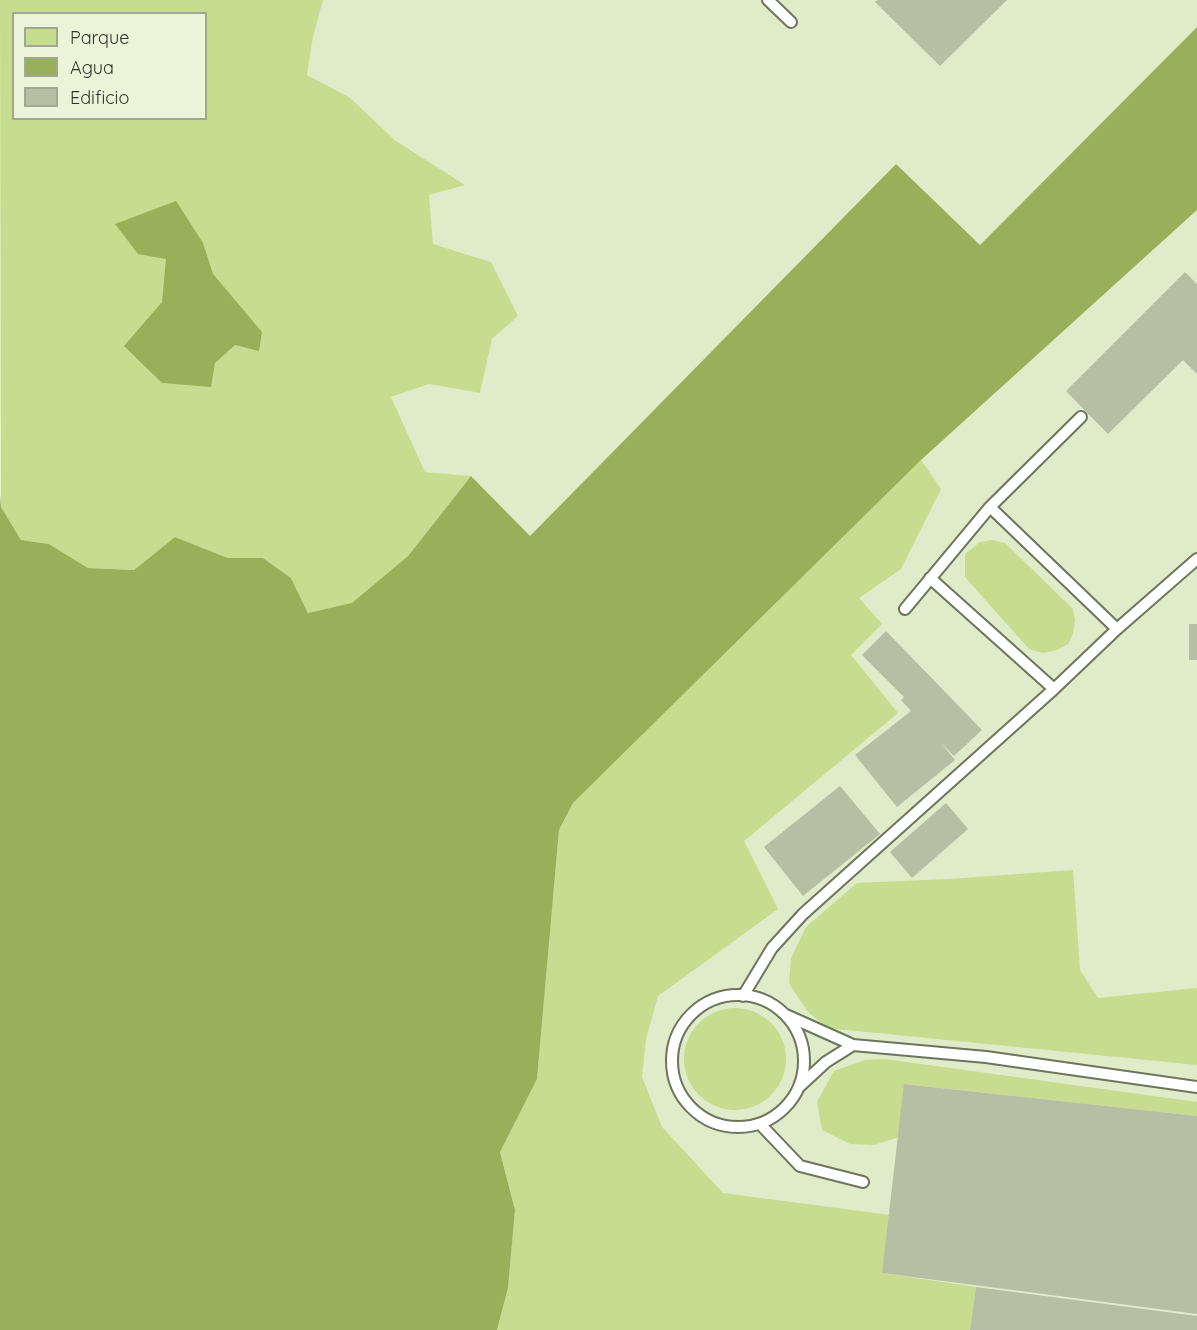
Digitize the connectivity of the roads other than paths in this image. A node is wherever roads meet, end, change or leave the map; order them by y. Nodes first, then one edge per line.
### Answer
1 (768, 0) edge
2 (791, 22) dead end
3 (1081, 417) dead end
4 (990, 507) junction
5 (1197, 559) edge
6 (930, 578) junction
7 (905, 609) dead end
8 (1118, 628) junction
9 (1054, 689) junction
10 (743, 996) junction
11 (786, 1016) junction
12 (853, 1045) junction
13 (800, 1086) junction
14 (1197, 1087) edge
15 (760, 1124) junction
16 (863, 1182) dead end

1 - 2 lane
3 - 4 lane
4 - 6 lane
4 - 8 lane
5 - 8 lane
6 - 7 lane
6 - 9 lane
8 - 9 lane
9 - 10 lane
10 - 11 lane
10 - 15 lane
11 - 12 lane
11 - 13 lane
12 - 13 lane
12 - 14 lane
13 - 15 lane
15 - 16 lane

